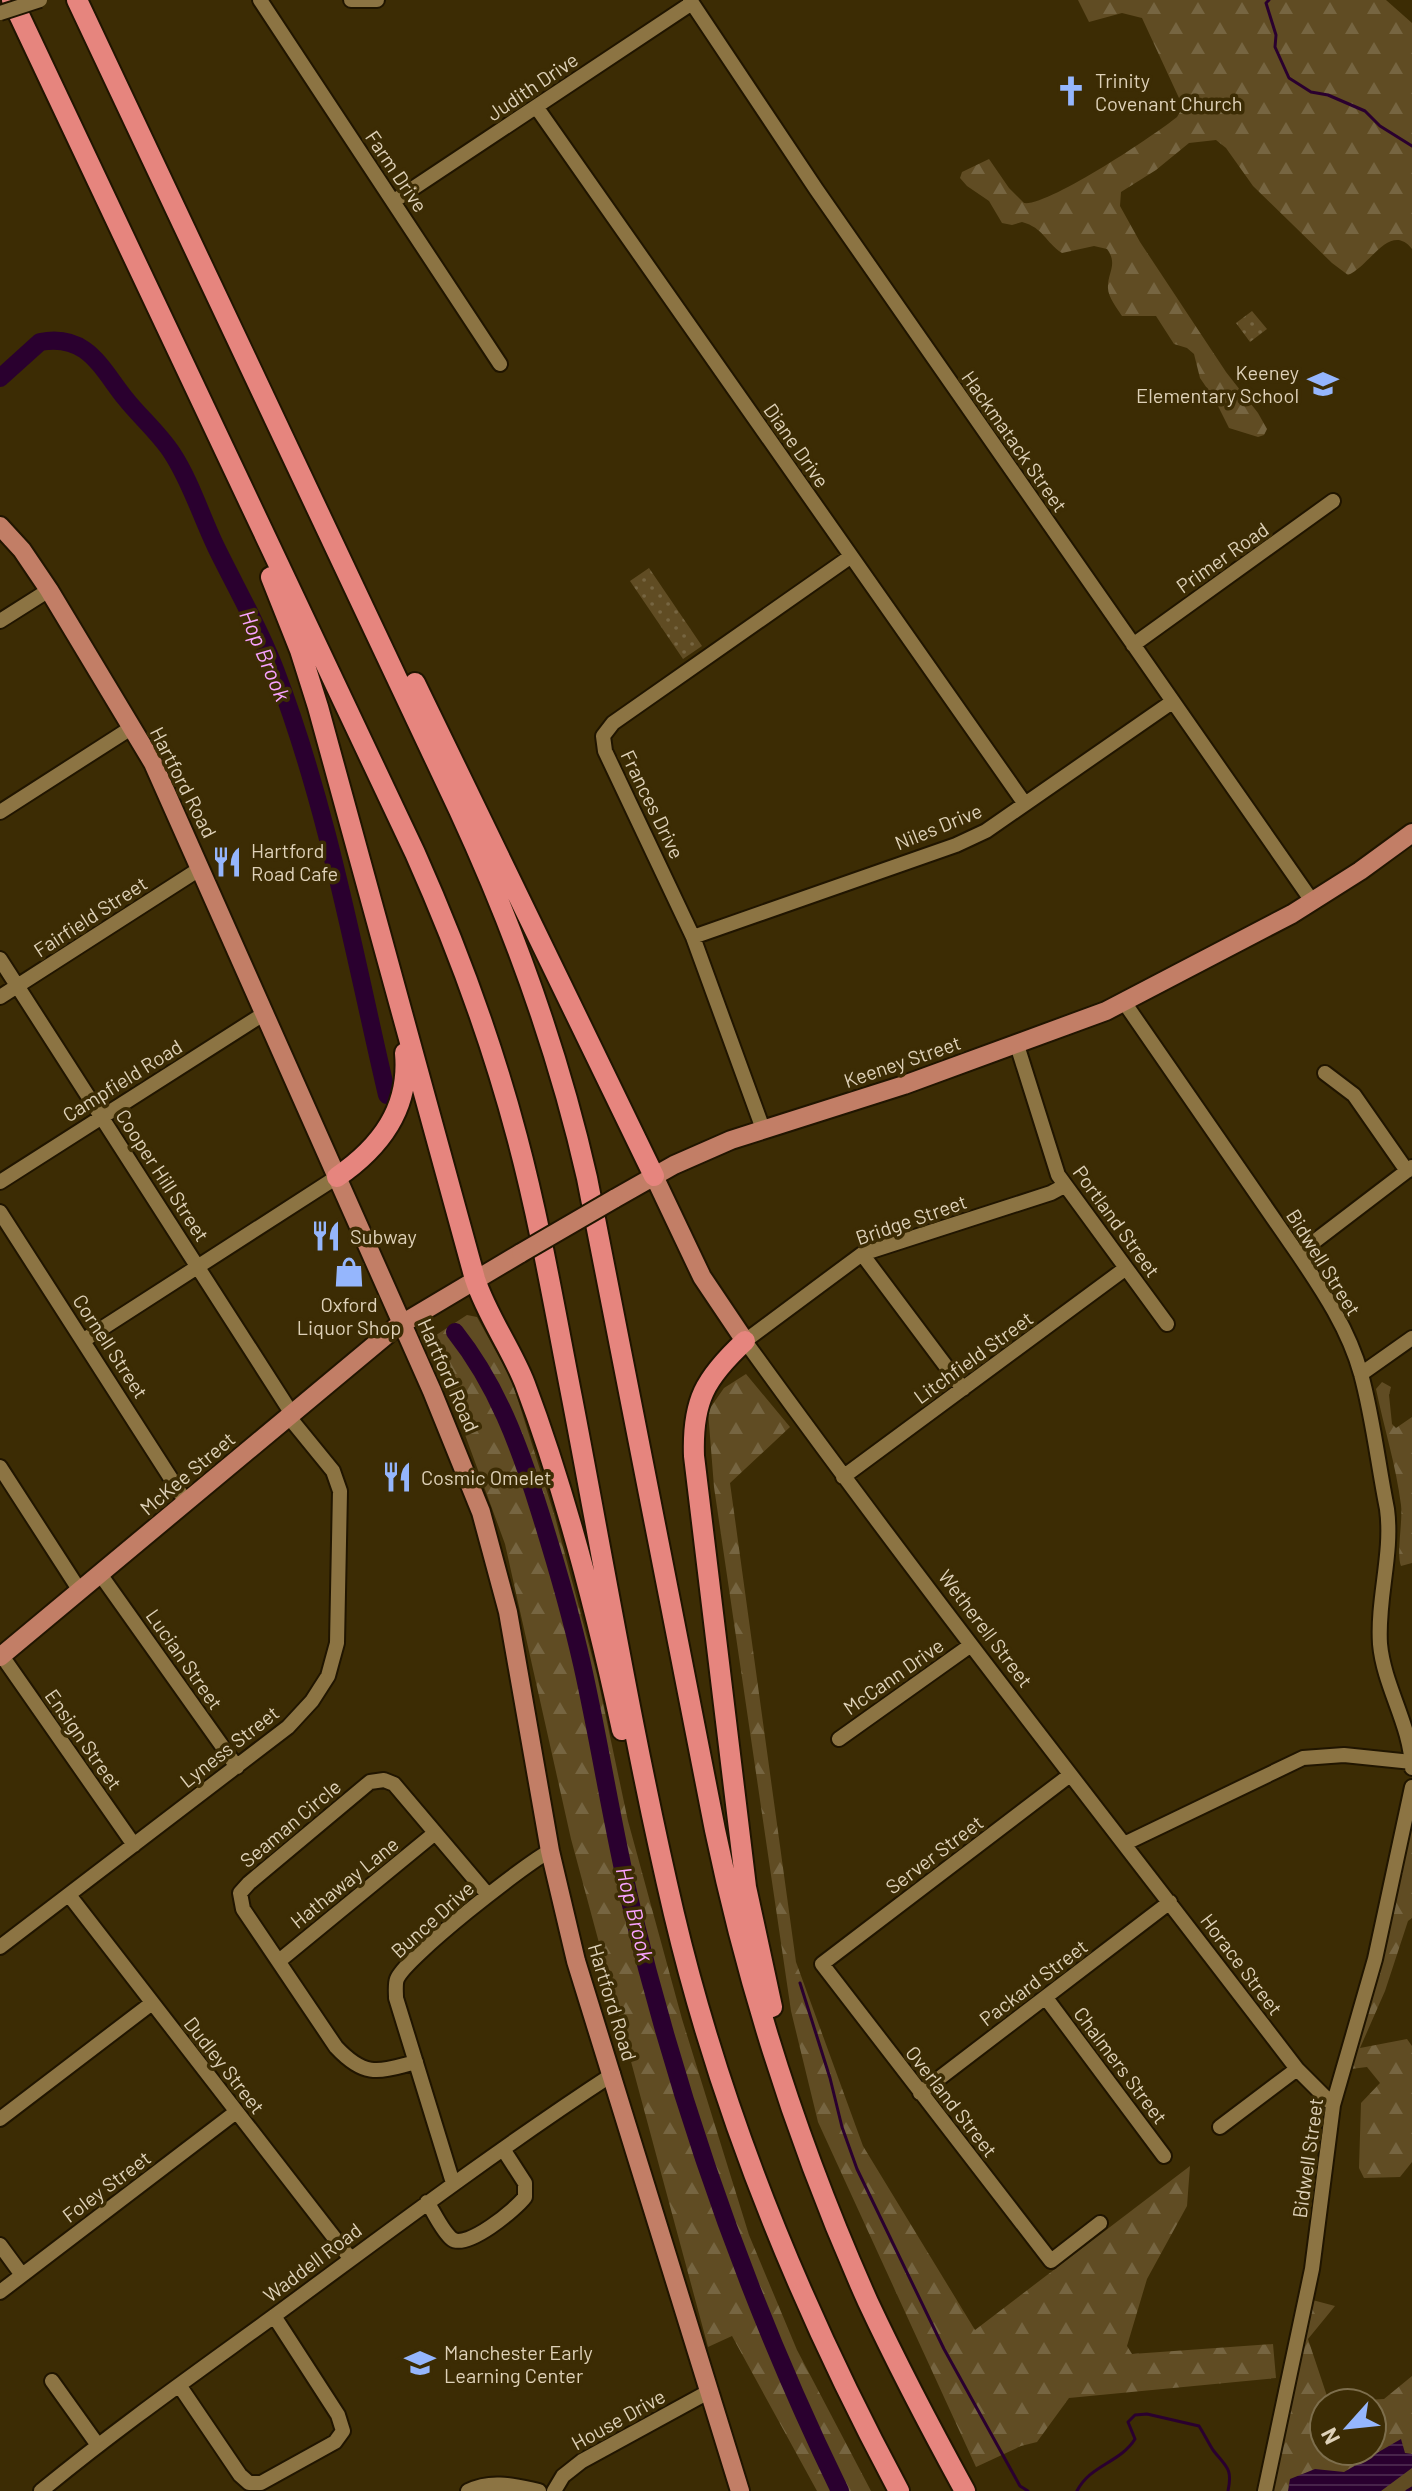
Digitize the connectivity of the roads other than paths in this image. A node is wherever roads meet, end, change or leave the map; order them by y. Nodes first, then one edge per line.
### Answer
1 (12, 0) edge
2 (40, 0) edge
3 (77, 0) edge
4 (260, 0) edge
5 (351, 0) edge
6 (377, 0) edge
7 (691, 2) edge
8 (0, 13) edge
9 (537, 108) junction
10 (394, 201) junction
11 (500, 364) dead end
12 (1333, 501) dead end
13 (257, 519) junction
14 (0, 526) edge
15 (850, 557) junction
16 (49, 590) junction
17 (358, 593) junction
18 (0, 621) edge
19 (1133, 645) junction
20 (1172, 702) junction
21 (131, 728) junction
22 (1025, 804) junction
23 (0, 812) edge
24 (1412, 833) edge
25 (201, 868) junction
26 (1312, 901) junction
27 (693, 937) junction
28 (0, 959) edge
29 (394, 982) junction
30 (18, 986) junction
31 (0, 997) edge
32 (1124, 1002) junction
33 (265, 1013) junction
34 (1017, 1045) junction
35 (1325, 1073) dead end
36 (101, 1117) junction
37 (763, 1129) junction
38 (1410, 1169) edge
39 (654, 1176) junction
40 (337, 1177) junction
41 (0, 1182) edge
42 (1064, 1186) junction
43 (0, 1212) edge
44 (862, 1254) junction
45 (1298, 1254) junction
46 (198, 1266) junction
47 (1126, 1268) junction
48 (475, 1279) junction
49 (402, 1323) junction
50 (1167, 1324) dead end
51 (1412, 1338) edge
52 (84, 1340) junction
53 (745, 1341) junction
54 (1361, 1374) junction
55 (963, 1389) junction
56 (290, 1415) junction
57 (0, 1467) edge
58 (843, 1477) junction
59 (186, 1502) junction
60 (100, 1574) junction
61 (80, 1591) junction
62 (971, 1645) junction
63 (1, 1656) edge
64 (839, 1739) dead end
65 (1412, 1762) edge
66 (237, 1767) junction
67 (1412, 1768) edge
68 (1070, 1775) junction
69 (1412, 1787) edge
70 (653, 1818) junction
71 (435, 1833) junction
72 (1124, 1844) junction
73 (134, 1845) junction
74 (550, 1851) junction
75 (69, 1895) junction
76 (488, 1895) junction
77 (1170, 1902) junction
78 (0, 1947) edge
79 (279, 1961) junction
80 (822, 1964) joint
81 (1046, 1998) junction
82 (152, 2003) junction
83 (416, 2062) junction
84 (1297, 2069) junction
85 (613, 2074) junction
86 (784, 2086) junction
87 (920, 2093) junction
88 (1333, 2105) junction
89 (236, 2112) junction
90 (0, 2119) edge
91 (1220, 2127) dead end
92 (503, 2149) junction
93 (1164, 2156) dead end
94 (453, 2183) junction
95 (427, 2202) junction
96 (1100, 2223) dead end
97 (0, 2245) edge
98 (350, 2258) junction
99 (22, 2275) junction
100 (0, 2292) edge
101 (274, 2316) junction
102 (52, 2381) dead end
103 (179, 2385) junction
104 (710, 2391) junction
105 (97, 2444) junction
106 (41, 2491) edge
107 (468, 2491) edge
108 (539, 2491) edge
109 (554, 2491) edge
110 (740, 2491) edge
111 (899, 2491) edge
112 (965, 2491) edge
113 (1265, 2491) edge

1 - 13 highway
2 - 8 street, bridge
3 - 17 highway
4 - 10 street, Farm Drive
5 - 6 street
7 - 9 street, Judith Drive
7 - 19 street, Hackmatack Street
9 - 10 street, Judith Drive
9 - 15 street, Diane Drive
10 - 11 street, Farm Drive
12 - 19 street, Primer Road
13 - 29 highway
13 - 70 highway
14 - 16 main road, Hartford Road
15 - 22 street, Diane Drive
15 - 27 street, Frances Drive
16 - 18 street
16 - 21 main road, Hartford Road
17 - 39 highway
17 - 86 highway
19 - 20 street, Hackmatack Street
20 - 22 street, Niles Drive
20 - 26 street, Hackmatack Street
21 - 23 street
21 - 25 main road, Hartford Road
22 - 27 street, Niles Drive
24 - 26 main road, Keeney Street
25 - 30 street, Fairfield Street
25 - 33 main road, Hartford Road
26 - 32 main road, Keeney Street
27 - 37 street, Frances Drive
28 - 30 street, Cooper Hill Street
29 - 40 highway
29 - 48 highway
30 - 31 street, Fairfield Street
30 - 36 street, Cooper Hill Street
32 - 34 main road, Keeney Street
32 - 45 street, Bidwell Street
33 - 36 street, Campfield Road
33 - 40 main road, Hartford Road
34 - 37 main road, Keeney Street
34 - 42 street, Portland Street
35 - 38 street
36 - 41 street, Campfield Road
36 - 46 street, Cooper Hill Street
37 - 39 main road, Keeney Street
38 - 45 street
39 - 48 main road, Keeney Street, bridge
39 - 53 main road, Wetherell Street
40 - 46 street
40 - 49 main road, Hartford Road
42 - 44 street, Bridge Street
42 - 47 street, Portland Street
43 - 52 street, Cornell Street
44 - 53 street, Bridge Street
44 - 55 street
45 - 54 street, Bidwell Street
46 - 52 street
46 - 56 street, Cooper Hill Street
47 - 50 street, Portland Street
47 - 55 street, Litchfield Street
48 - 49 main road, Keeney Street
48 - 70 highway
49 - 56 main road, McKee Street
49 - 74 main road, Hartford Road
51 - 54 street
52 - 59 street, Cornell Street
53 - 58 street, Wetherell Street
53 - 86 highway
54 - 65 street, Bidwell Street
55 - 58 street, Litchfield Street
56 - 59 main road, McKee Street
56 - 66 street, Lyness Street
57 - 61 street
58 - 62 street, Wetherell Street
59 - 60 main road, McKee Street
60 - 61 main road, McKee Street
60 - 66 street, Lucian Street
61 - 63 main road, McKee Street
62 - 64 street, McCann Drive
62 - 68 street, Wetherell Street
63 - 73 street, Ensign Street
65 - 67 street, Bidwell Street
65 - 72 street
66 - 73 street, Lyness Street
68 - 72 street, Wetherell Street
68 - 80 street, Server Street
69 - 88 street, Bidwell Street
70 - 111 highway
71 - 76 street, Seaman Circle
71 - 79 street, Hathaway Lane
71 - 79 street, Seaman Circle
72 - 77 street, Horace Street
73 - 75 street, Lyness Street
74 - 76 street, Bunce Drive
74 - 85 main road, Hartford Road
75 - 78 street, Lyness Street
75 - 82 street, Dudley Street
76 - 83 street, Bunce Drive
77 - 81 street, Packard Street
77 - 84 street, Horace Street
79 - 83 street, Seaman Circle
80 - 87 street, Overland Street
81 - 87 street, Packard Street
81 - 93 street, Chalmers Street
82 - 89 street, Dudley Street
82 - 90 street
83 - 94 street, Bunce Drive
84 - 88 street, Horace Street
84 - 91 street
85 - 92 street, Waddell Road
85 - 104 main road, Hartford Road
86 - 112 highway
87 - 96 street, Overland Street
88 - 113 street, Bidwell Street
89 - 98 street, Dudley Street
89 - 99 street, Foley Street
92 - 94 street, Waddell Road
92 - 95 street
94 - 95 street, Waddell Road
95 - 98 street, Waddell Road
97 - 99 street
98 - 101 street, Waddell Road
99 - 100 street, Foley Street
101 - 103 street, Waddell Road
101 - 103 street
102 - 105 street
103 - 105 street, Waddell Road
104 - 109 street, House Drive
104 - 110 main road, Hartford Road
105 - 106 street, Waddell Road
107 - 108 street

